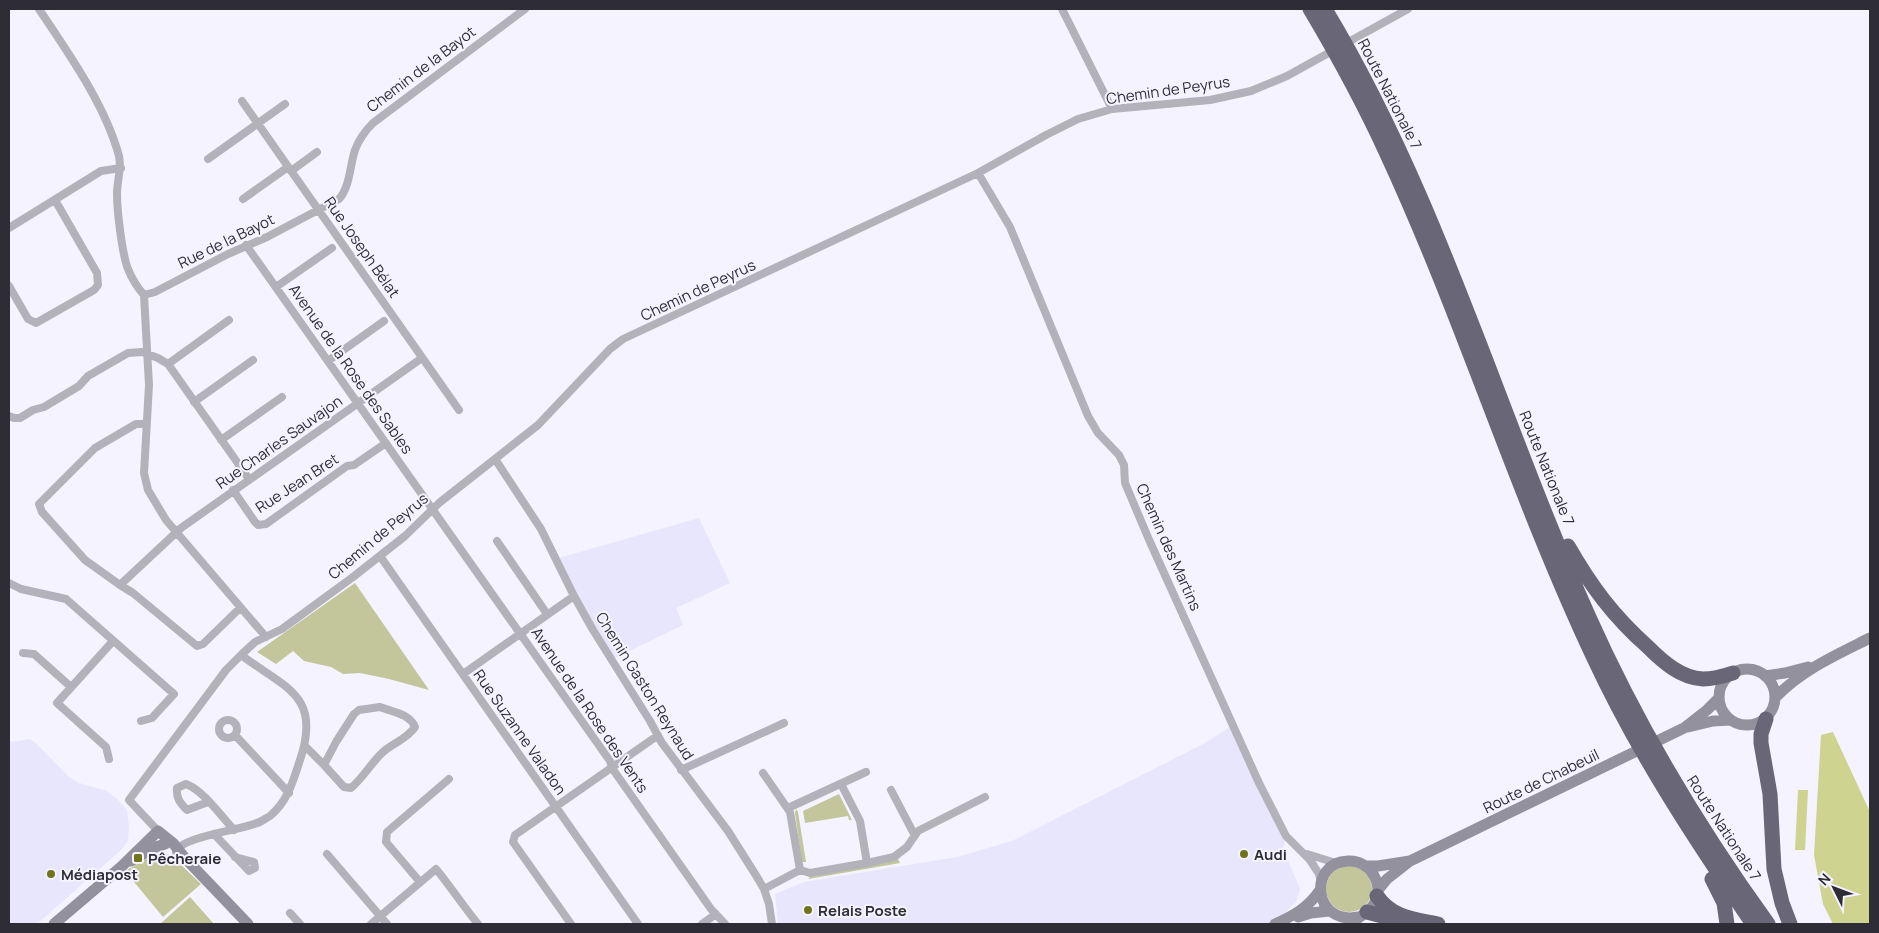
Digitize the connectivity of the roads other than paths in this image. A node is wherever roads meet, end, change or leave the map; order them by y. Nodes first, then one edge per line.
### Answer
1 (38, 9) edge
2 (525, 9) edge
3 (1062, 9) edge
4 (1310, 9) edge
5 (1325, 9) edge
6 (1408, 9) edge
7 (242, 101) dead end
8 (285, 104) dead end
9 (1112, 109) junction
10 (258, 123) junction
11 (318, 152) dead end
12 (208, 159) dead end
13 (121, 168) junction
14 (290, 169) junction
15 (978, 173) junction
16 (244, 199) dead end
17 (55, 200) junction
18 (319, 210) junction
19 (9, 228) edge
20 (246, 245) junction
21 (332, 248) dead end
22 (9, 286) edge
23 (276, 288) junction
24 (144, 295) junction
25 (228, 320) dead end
26 (384, 321) dead end
27 (147, 354) junction
28 (422, 358) junction
29 (253, 360) dead end
30 (328, 361) junction
31 (168, 364) junction
32 (282, 397) dead end
33 (194, 402) junction
34 (358, 403) junction
35 (459, 410) dead end
36 (9, 416) edge
37 (146, 424) junction
38 (221, 440) junction
39 (386, 443) junction
40 (495, 459) junction
41 (249, 479) junction
42 (233, 490) junction
43 (1539, 496) junction
44 (433, 509) junction
45 (176, 532) junction
46 (498, 541) dead end
47 (380, 556) junction
48 (9, 584) edge
49 (120, 585) junction
50 (574, 596) junction
51 (240, 608) junction
52 (547, 614) junction
53 (520, 632) junction
54 (266, 637) junction
55 (1870, 638) edge
56 (113, 641) junction
57 (23, 653) dead end
58 (241, 655) junction
59 (1817, 664) junction
60 (1733, 673) junction
61 (462, 674) junction
62 (1766, 676) junction
63 (71, 687) junction
64 (1719, 698) junction
65 (1776, 698) junction
66 (1766, 718) junction
67 (1730, 720) junction
68 (141, 721) dead end
69 (784, 723) dead end
70 (1684, 728) junction
71 (235, 735) dead end
72 (657, 736) junction
73 (305, 746) junction
74 (109, 759) dead end
75 (324, 765) junction
76 (612, 768) junction
77 (681, 770) junction
78 (866, 772) dead end
79 (763, 773) dead end
80 (449, 779) dead end
81 (842, 784) junction
82 (891, 790) dead end
83 (289, 793) junction
84 (985, 797) dead end
85 (208, 802) dead end
86 (556, 807) junction
87 (788, 808) junction
88 (234, 830) junction
89 (214, 834) junction
90 (914, 834) junction
91 (160, 839) junction
92 (1300, 851) junction
93 (179, 853) junction
94 (327, 854) dead end
95 (1704, 854) junction
96 (235, 857) dead end
97 (1410, 861) junction
98 (867, 863) junction
99 (1336, 863) junction
100 (1366, 866) junction
101 (121, 867) junction
102 (800, 870) junction
103 (420, 882) junction
104 (1321, 886) junction
105 (764, 889) junction
106 (1378, 893) junction
107 (290, 913) dead end
108 (716, 914) junction
109 (380, 916) junction
110 (1334, 916) edge
111 (1359, 918) edge
112 (1277, 923) edge
113 (54, 924) edge
114 (248, 924) edge
115 (300, 924) edge
116 (371, 924) edge
117 (387, 924) edge
118 (478, 924) edge
119 (571, 924) edge
120 (638, 924) edge
121 (702, 924) edge
122 (725, 924) edge
123 (772, 924) edge
124 (1414, 924) edge
125 (1438, 924) edge
126 (1727, 924) edge
127 (1753, 924) edge
128 (1768, 924) edge
129 (1790, 924) edge

1 - 13 street
2 - 18 street, Chemin de la Bayot
3 - 9 street
4 - 95 highway, Route Nationale 7
5 - 43 highway, Route Nationale 7
6 - 9 street, Chemin de Peyrus
7 - 10 street, Rue Joseph Bélat
8 - 10 street
9 - 15 street, Chemin de Peyrus
10 - 12 street
10 - 14 street, Rue Joseph Bélat
11 - 14 street
13 - 17 street
13 - 24 street
14 - 16 street
14 - 18 street, Rue Joseph Bélat
15 - 40 street, Chemin de Peyrus
15 - 92 street, Chemin des Martins
17 - 19 street
17 - 22 street
18 - 20 street, Rue de la Bayot
18 - 28 street, Rue Joseph Bélat
20 - 23 street, Avenue de la Rose des Sables
20 - 24 street, Rue de la Bayot
21 - 23 street
23 - 30 street, Avenue de la Rose des Sables
24 - 27 street
25 - 31 street
26 - 30 street
27 - 31 street
27 - 36 street
27 - 37 street
28 - 34 street, Rue Charles Sauvajon
28 - 35 street, Rue Joseph Bélat
29 - 33 street
30 - 34 street, Avenue de la Rose des Sables
31 - 33 street
32 - 38 street
33 - 38 street
34 - 39 street, Avenue de la Rose des Sables
34 - 41 street, Rue Charles Sauvajon
37 - 45 street
37 - 49 street
38 - 41 street
39 - 42 street, Rue Jean Bret
39 - 44 street, Avenue de la Rose des Sables
40 - 44 street, Chemin de Peyrus
40 - 50 street, Chemin Gaston Reynaud
41 - 42 street, Rue Charles Sauvajon
42 - 45 street, Rue Charles Sauvajon
43 - 60 highway
43 - 128 highway, Route Nationale 7
44 - 47 street, Chemin de Peyrus
44 - 53 street, Avenue de la Rose des Vents
45 - 49 street, Rue Charles Sauvajon
45 - 51 street
46 - 52 street
47 - 54 street, Chemin de Peyrus
47 - 61 street, Rue Suzanne Valadon
48 - 56 street
49 - 51 street
50 - 52 street
50 - 72 street, Chemin Gaston Reynaud
51 - 54 street
52 - 53 street
53 - 61 street
53 - 76 street, Avenue de la Rose des Vents
54 - 58 street, Chemin de Peyrus
55 - 59 main road
56 - 63 street
56 - 68 street
57 - 63 street
58 - 73 street
58 - 91 street, Chemin de Peyrus
59 - 62 main road
59 - 65 main road
60 - 62 main road
60 - 64 main road
61 - 86 street, Rue Suzanne Valadon
62 - 65 main road
63 - 74 street
64 - 67 main road
64 - 70 main road
65 - 66 main road
66 - 67 main road
66 - 129 highway
67 - 70 main road
69 - 77 street
70 - 97 main road, Route de Chabeuil
71 - 83 street
72 - 76 street
72 - 77 street, Chemin Gaston Reynaud
73 - 75 street
73 - 83 street
75 - 75 street
76 - 86 street
76 - 108 street, Avenue de la Rose des Vents
77 - 105 street, Chemin Gaston Reynaud
78 - 81 street
79 - 87 street
80 - 103 street
81 - 87 street
81 - 98 street
82 - 90 street
83 - 88 street
84 - 90 street
85 - 88 street
86 - 119 street
86 - 120 street, Rue Suzanne Valadon
87 - 102 street
88 - 89 street
89 - 93 street
89 - 96 street
90 - 98 street
91 - 93 main road
91 - 101 main road
91 - 101 main road
92 - 99 street
92 - 104 street, Chemin des Martins
93 - 114 main road
94 - 109 street
95 - 126 highway
95 - 127 highway, Route Nationale 7
97 - 100 main road
97 - 106 main road
98 - 102 street
99 - 100 main road
99 - 104 main road
100 - 106 main road
101 - 113 main road
102 - 105 street
103 - 109 street
103 - 118 street
104 - 110 main road
104 - 112 main road
105 - 123 street, Chemin Gaston Reynaud
106 - 111 main road
106 - 125 highway
107 - 115 street
108 - 121 street
108 - 122 street, Avenue de la Rose des Vents
109 - 116 street
109 - 117 street
110 - 111 main road
110 - 112 main road
111 - 124 highway

